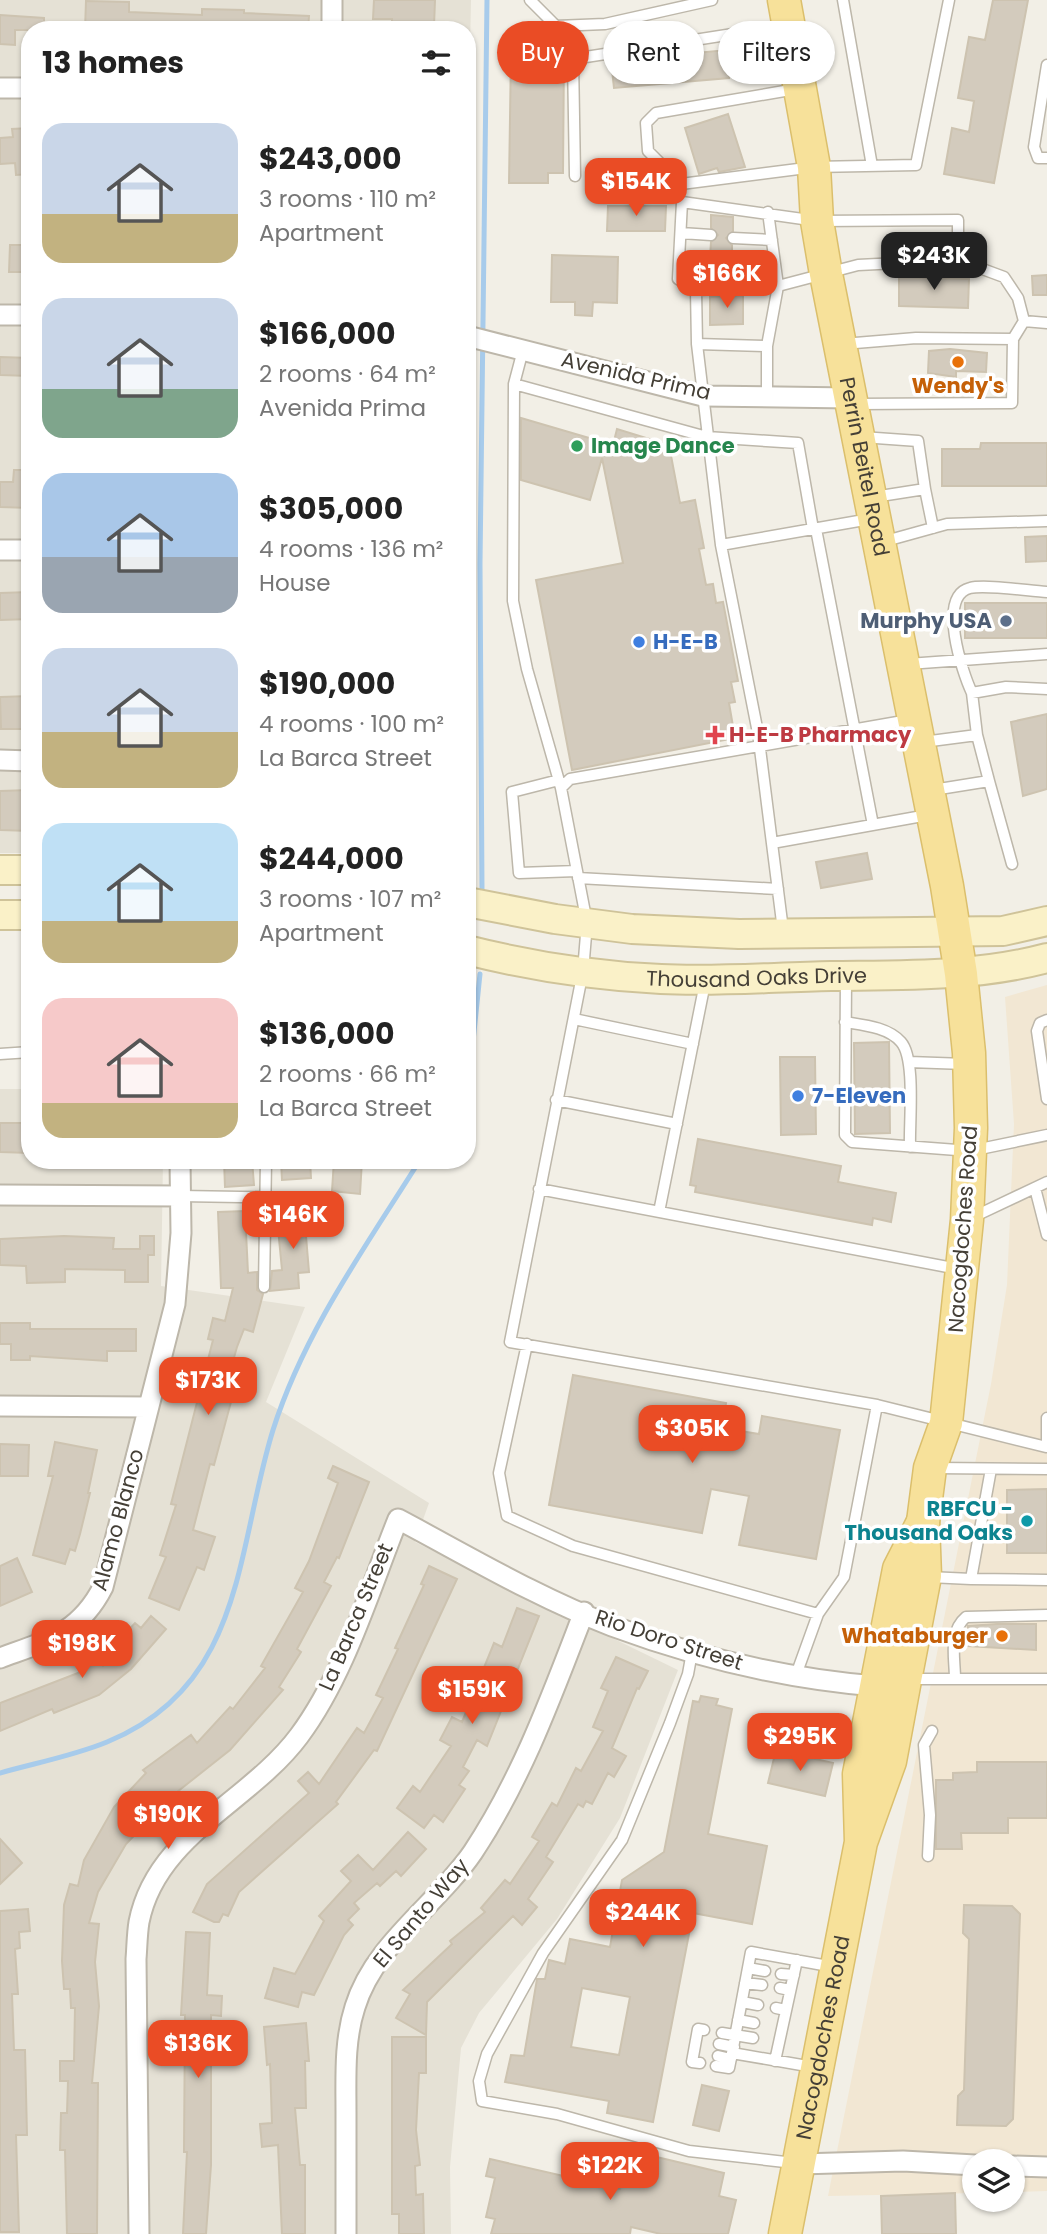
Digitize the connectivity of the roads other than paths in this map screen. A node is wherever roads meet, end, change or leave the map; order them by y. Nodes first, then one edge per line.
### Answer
1 (332, 0) edge
2 (530, 0) edge
3 (712, 0) edge
4 (843, 0) edge
5 (949, 0) edge
6 (786, 13) edge
7 (332, 21) edge
8 (1047, 65) edge
9 (0, 88) edge
10 (21, 88) edge
11 (800, 88) junction
12 (1047, 158) edge
13 (872, 166) junction
14 (814, 167) junction
15 (575, 176) dead end
16 (768, 212) junction
17 (817, 221) junction
18 (681, 233) junction
19 (711, 235) dead end
20 (733, 238) dead end
21 (772, 240) junction
22 (958, 260) junction
23 (826, 274) junction
24 (778, 286) junction
25 (696, 290) junction
26 (0, 315) edge
27 (21, 315) edge
28 (1024, 320) junction
29 (1047, 323) edge
30 (476, 338) edge
31 (1013, 339) junction
32 (696, 344) junction
33 (840, 344) junction
34 (767, 346) junction
35 (523, 350) junction
36 (514, 384) junction
37 (703, 396) junction
38 (767, 397) junction
39 (850, 401) junction
40 (708, 437) junction
41 (858, 437) junction
42 (925, 489) junction
43 (874, 519) junction
44 (1047, 521) edge
45 (933, 528) junction
46 (815, 529) junction
47 (721, 545) junction
48 (0, 550) edge
49 (21, 550) edge
50 (1047, 592) edge
51 (1047, 654) edge
52 (960, 661) junction
53 (902, 664) junction
54 (1047, 689) edge
55 (972, 692) junction
56 (853, 730) junction
57 (916, 731) junction
58 (977, 735) junction
59 (760, 747) junction
60 (0, 760) edge
61 (21, 761) edge
62 (989, 781) junction
63 (560, 784) junction
64 (930, 803) junction
65 (873, 825) junction
66 (772, 843) junction
67 (1012, 864) dead end
68 (0, 870) edge
69 (21, 870) edge
70 (578, 874) junction
71 (778, 889) junction
72 (476, 904) edge
73 (0, 915) edge
74 (21, 915) edge
75 (1047, 921) edge
76 (587, 923) junction
77 (955, 932) junction
78 (783, 933) junction
79 (476, 952) edge
80 (1047, 958) edge
81 (583, 971) junction
82 (961, 974) junction
83 (846, 976) junction
84 (706, 979) junction
85 (573, 1018) junction
86 (1047, 1020) edge
87 (845, 1022) junction
88 (693, 1044) junction
89 (21, 1053) edge
90 (0, 1054) edge
91 (909, 1062) junction
92 (969, 1064) junction
93 (1047, 1099) edge
94 (556, 1100) junction
95 (677, 1124) junction
96 (1047, 1135) edge
97 (910, 1147) junction
98 (970, 1151) junction
99 (180, 1169) edge
100 (266, 1169) edge
101 (1047, 1182) edge
102 (1035, 1188) junction
103 (539, 1189) junction
104 (0, 1195) edge
105 (180, 1196) junction
106 (264, 1198) junction
107 (315, 1198) dead end
108 (659, 1212) junction
109 (967, 1220) junction
110 (1047, 1235) edge
111 (962, 1270) junction
112 (264, 1287) dead end
113 (527, 1343) junction
114 (877, 1405) junction
115 (0, 1406) edge
116 (148, 1407) junction
117 (1047, 1418) edge
118 (946, 1423) junction
119 (1046, 1447) edge
120 (930, 1468) junction
121 (991, 1469) junction
122 (1047, 1469) edge
123 (398, 1519) joint
124 (923, 1522) junction
125 (925, 1576) junction
126 (971, 1579) junction
127 (1047, 1580) edge
128 (584, 1612) junction
129 (818, 1614) junction
130 (1047, 1615) edge
131 (692, 1652) junction
132 (0, 1658) edge
133 (796, 1675) junction
134 (955, 1679) junction
135 (1047, 1679) edge
136 (891, 1683) junction
137 (932, 1731) dead end
138 (928, 1856) dead end
139 (797, 1960) junction
140 (836, 1967) junction
141 (748, 1968) junction
142 (765, 1971) dead end
143 (781, 1974) dead end
144 (793, 1975) junction
145 (746, 1983) junction
146 (762, 1985) dead end
147 (742, 2002) junction
148 (758, 2005) dead end
149 (738, 2021) junction
150 (754, 2023) dead end
151 (722, 2033) dead end
152 (736, 2035) junction
153 (753, 2038) dead end
154 (699, 2042) dead end
155 (719, 2044) dead end
156 (732, 2053) junction
157 (775, 2060) junction
158 (717, 2061) dead end
159 (700, 2063) dead end
160 (817, 2067) junction
161 (800, 2164) junction
162 (962, 2164) edge
163 (1025, 2166) edge
164 (1047, 2167) edge
165 (139, 2234) edge
166 (346, 2234) edge
167 (785, 2234) edge

1 - 7 street
2 - 3 lane
4 - 13 lane
5 - 13 lane
6 - 11 main road, Perrin Beitel Road
6 - 15 lane
8 - 12 lane
9 - 10 street
11 - 14 main road, Perrin Beitel Road
11 - 14 lane
13 - 14 lane
14 - 17 main road, Perrin Beitel Road
16 - 17 lane
16 - 18 lane
16 - 21 lane
17 - 22 lane
17 - 23 main road, Perrin Beitel Road
18 - 19 lane
18 - 25 lane
20 - 21 lane
21 - 24 lane
22 - 23 lane
22 - 28 lane
23 - 24 lane
23 - 33 main road, Perrin Beitel Road
24 - 25 lane
24 - 34 lane
25 - 32 lane
26 - 27 street
28 - 29 lane
28 - 31 lane
30 - 35 street, Avenida Prima
31 - 33 lane
31 - 39 lane
32 - 34 lane
32 - 37 lane
33 - 39 main road, Perrin Beitel Road
34 - 38 lane
35 - 36 lane
35 - 37 street, Avenida Prima
36 - 40 lane
36 - 63 lane
37 - 38 street, Avenida Prima
37 - 40 lane
38 - 39 street, Avenida Prima
39 - 41 main road, Perrin Beitel Road
40 - 46 lane
40 - 47 lane
41 - 42 lane
41 - 43 main road, Perrin Beitel Road
42 - 43 lane
42 - 45 lane
43 - 45 lane
43 - 46 lane
43 - 53 main road, Perrin Beitel Road
44 - 45 lane
46 - 47 lane
46 - 56 lane
47 - 59 lane
48 - 49 street
50 - 52 lane
51 - 52 lane
52 - 53 lane
52 - 55 lane
53 - 57 main road, Perrin Beitel Road
54 - 55 lane
55 - 58 lane
56 - 57 lane
56 - 59 lane
56 - 65 lane
57 - 58 lane
57 - 64 main road, Perrin Beitel Road
58 - 62 lane
59 - 63 lane
59 - 66 lane
60 - 61 street
62 - 64 lane
62 - 67 lane
63 - 70 lane
63 - 70 lane
64 - 65 lane
64 - 77 main road, Perrin Beitel Road
65 - 66 lane
66 - 71 lane
68 - 69 main road
70 - 71 lane
70 - 76 lane
71 - 78 lane
72 - 76 main road, Thousand Oaks Drive
73 - 74 main road
75 - 77 main road, Thousand Oaks Drive
76 - 78 main road, Thousand Oaks Drive
76 - 81 lane
77 - 78 main road, Thousand Oaks Drive
77 - 82 main road, Nacogdoches Road
79 - 81 main road, Thousand Oaks Drive
80 - 82 main road, Thousand Oaks Drive
81 - 84 main road, Thousand Oaks Drive
81 - 85 lane
82 - 83 main road, Thousand Oaks Drive
82 - 92 main road, Nacogdoches Road
83 - 84 main road, Thousand Oaks Drive
83 - 87 lane
84 - 88 lane
85 - 88 lane
85 - 94 lane
86 - 93 lane
87 - 91 lane
87 - 97 lane
88 - 95 lane
89 - 90 lane
91 - 92 lane
91 - 97 lane
92 - 98 main road, Nacogdoches Road
94 - 95 lane
94 - 103 lane
95 - 108 lane
96 - 98 lane
97 - 98 lane
98 - 109 main road, Nacogdoches Road
99 - 105 street, Alamo Blanco
100 - 106 lane
101 - 102 lane
102 - 109 lane
102 - 110 lane
103 - 108 lane
103 - 113 lane
104 - 105 street
105 - 106 lane
105 - 116 street, Alamo Blanco
106 - 107 lane
106 - 112 lane
108 - 111 lane
109 - 111 main road, Nacogdoches Road
111 - 118 main road, Nacogdoches Road
113 - 114 lane
113 - 129 lane
114 - 118 lane
114 - 129 lane
115 - 116 street
116 - 132 street, Alamo Blanco
117 - 119 lane
118 - 119 lane
118 - 120 main road, Nacogdoches Road
120 - 121 lane
120 - 124 main road, Nacogdoches Road
121 - 122 lane
121 - 126 lane
123 - 128 street, Rio Doro Street
123 - 165 street, La Barca Street
124 - 125 main road, Nacogdoches Road
124 - 136 main road, Nacogdoches Road
125 - 126 lane
125 - 136 main road, Nacogdoches Road
126 - 127 lane
128 - 131 street, Rio Doro Street
128 - 166 street, El Santo Way
129 - 133 lane
130 - 134 lane
131 - 133 street, Rio Doro Street
131 - 161 lane
133 - 136 street, Rio Doro Street
134 - 135 lane
134 - 136 lane
136 - 140 main road, Nacogdoches Road
137 - 138 lane
139 - 140 lane
139 - 141 lane
139 - 144 lane
140 - 160 main road, Nacogdoches Road
141 - 142 lane
141 - 145 lane
143 - 144 lane
144 - 157 lane
145 - 146 lane
145 - 147 lane
147 - 148 lane
147 - 149 lane
149 - 150 lane
149 - 152 lane
151 - 152 lane
152 - 153 lane
152 - 156 lane
154 - 159 lane
155 - 156 lane
156 - 157 lane
156 - 158 lane
157 - 160 lane
160 - 161 main road, Nacogdoches Road
161 - 162 street
161 - 167 main road, Nacogdoches Road
163 - 164 street

